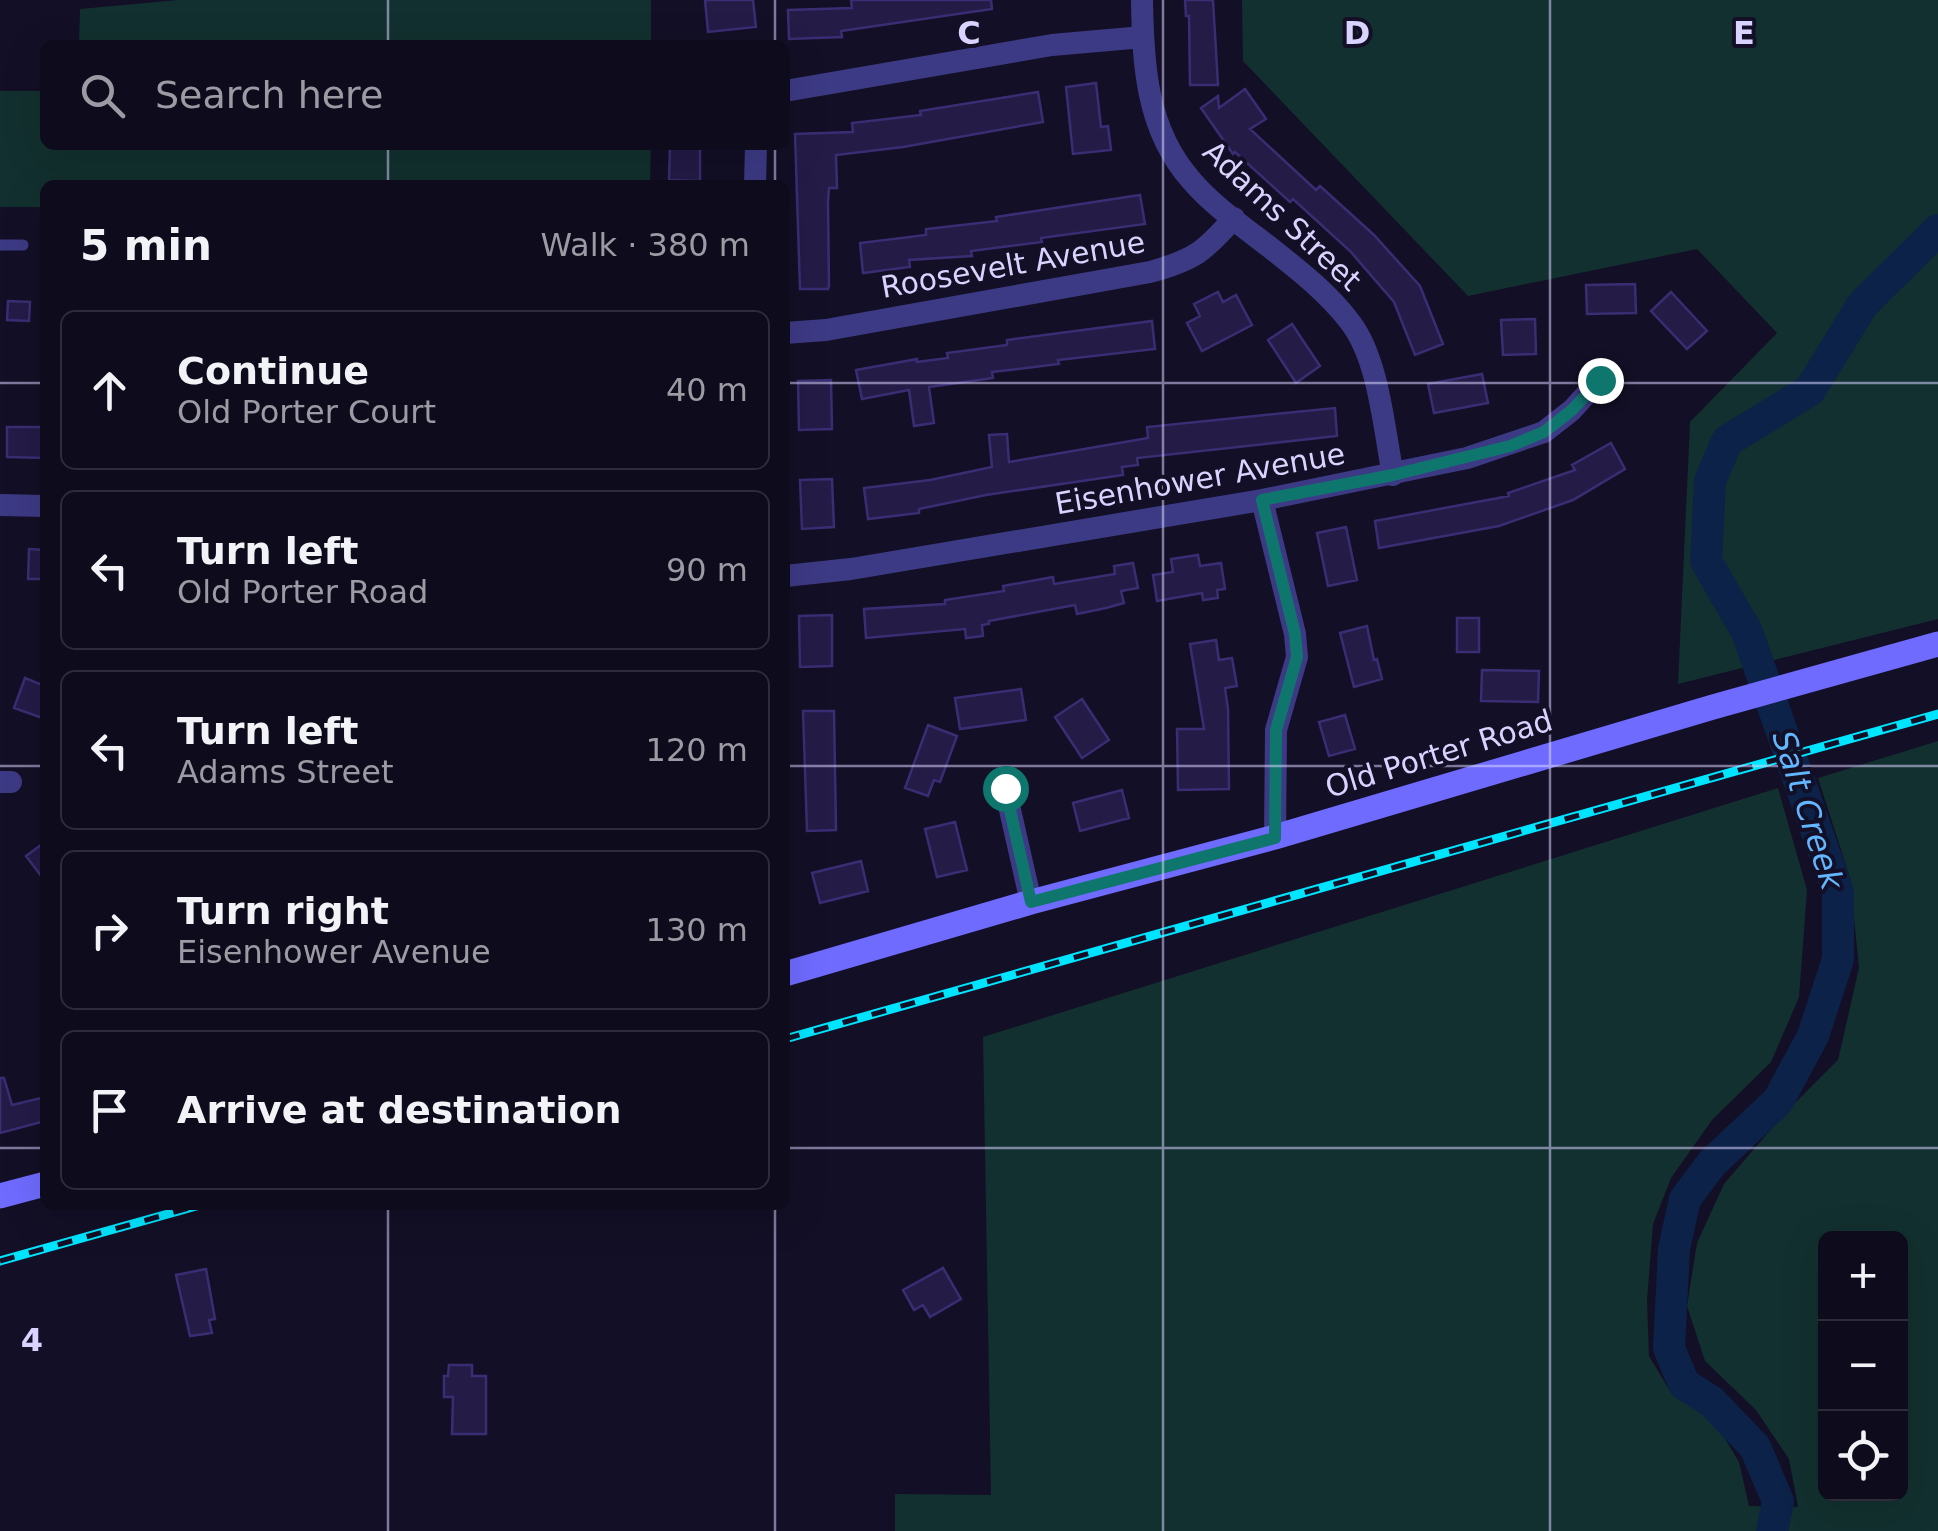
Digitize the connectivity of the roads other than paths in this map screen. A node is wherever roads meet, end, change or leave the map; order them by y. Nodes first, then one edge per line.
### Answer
1 (1142, 0) edge
2 (1142, 37) junction
3 (790, 90) edge
4 (756, 150) edge
5 (756, 180) edge
6 (1234, 218) junction
7 (0, 245) edge
8 (23, 245) dead end
9 (790, 333) edge
10 (1600, 380) dead end
11 (1393, 475) junction
12 (1262, 500) junction
13 (0, 505) edge
14 (40, 506) edge
15 (790, 575) edge
16 (1938, 644) edge
17 (1005, 788) dead end
18 (1275, 838) junction
19 (1031, 902) junction
20 (790, 973) edge
21 (40, 1185) edge
22 (0, 1196) edge

1 - 2 street, Adams Street
2 - 3 street
2 - 6 street, Adams Street
4 - 5 street
6 - 9 street, Roosevelt Avenue
6 - 11 street, Adams Street
7 - 8 lane
10 - 11 street, Eisenhower Avenue
11 - 12 street, Eisenhower Avenue
12 - 15 street, Eisenhower Avenue
12 - 18 street
13 - 14 street
16 - 18 street, Old Porter Road
17 - 19 street
18 - 19 street, Old Porter Road
19 - 20 street, Old Porter Road
21 - 22 street

